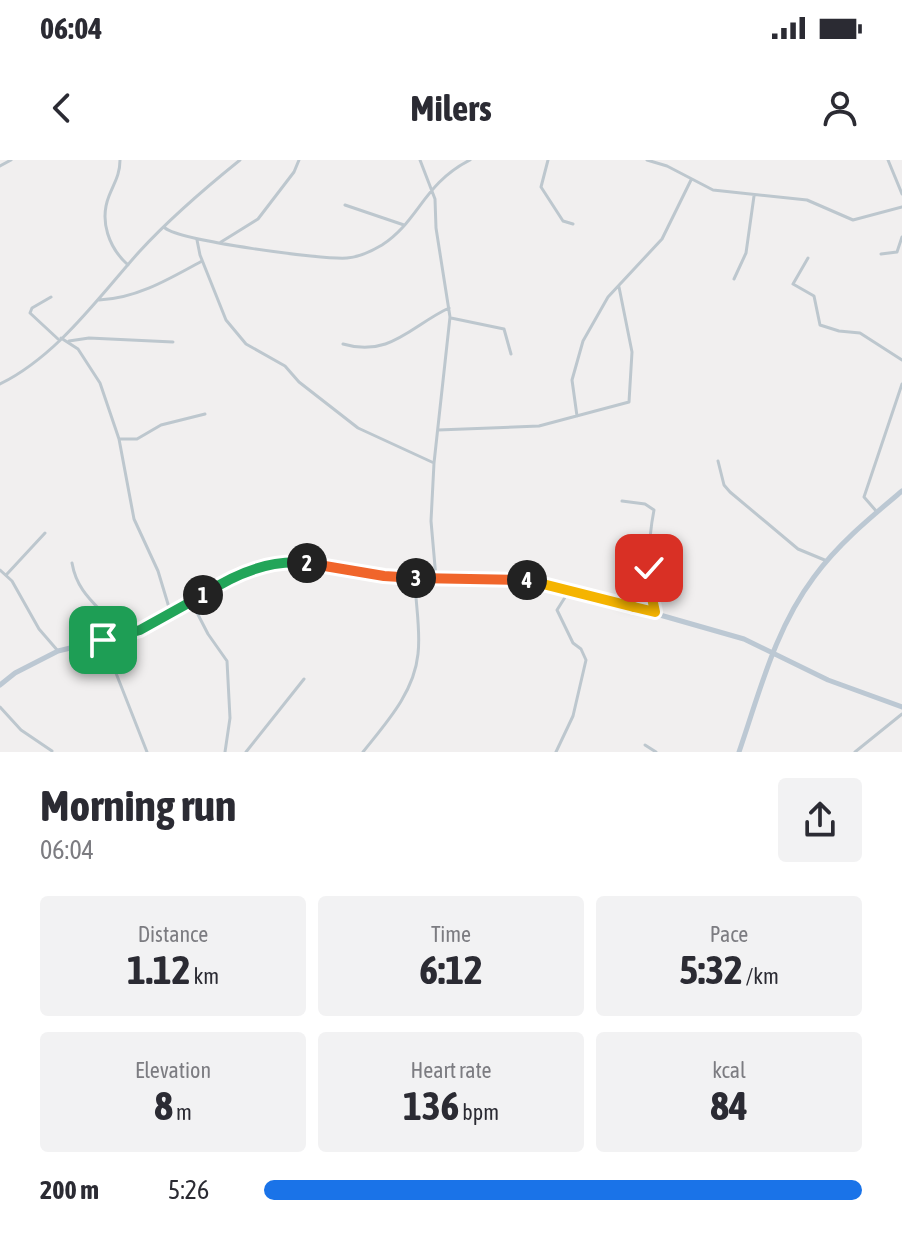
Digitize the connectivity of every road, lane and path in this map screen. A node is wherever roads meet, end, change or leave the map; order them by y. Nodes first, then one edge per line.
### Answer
1 (11, 160) edge
2 (120, 160) edge
3 (240, 160) edge
4 (299, 160) edge
5 (420, 160) edge
6 (470, 160) edge
7 (548, 160) edge
8 (647, 160) edge
9 (668, 160) edge
10 (888, 160) edge
11 (0, 166) edge
12 (667, 166) junction
13 (691, 180) junction
14 (432, 188) junction
15 (902, 194) edge
16 (754, 196) junction
17 (345, 205) dead end
18 (902, 207) edge
19 (573, 224) dead end
20 (404, 225) junction
21 (165, 228) junction
22 (902, 237) edge
23 (197, 240) junction
24 (221, 242) junction
25 (881, 254) dead end
26 (808, 258) dead end
27 (202, 261) junction
28 (128, 265) junction
29 (734, 279) dead end
30 (619, 287) junction
31 (51, 297) dead end
32 (96, 301) junction
33 (449, 308) junction
34 (450, 317) junction
35 (59, 338) junction
36 (68, 341) junction
37 (173, 342) dead end
38 (343, 344) dead end
39 (511, 354) dead end
40 (902, 360) edge
41 (0, 384) edge
42 (902, 384) edge
43 (205, 414) dead end
44 (577, 416) junction
45 (438, 430) junction
46 (119, 439) junction
47 (718, 461) dead end
48 (434, 463) junction
49 (902, 491) edge
50 (622, 501) dead end
51 (877, 512) junction
52 (45, 533) dead end
53 (827, 561) junction
54 (72, 563) dead end
55 (0, 570) edge
56 (7, 574) junction
57 (415, 578) junction
58 (436, 578) junction
59 (570, 589) junction
60 (192, 602) junction
61 (655, 612) junction
62 (171, 614) junction
63 (122, 636) junction
64 (103, 640) junction
65 (58, 651) junction
66 (772, 652) junction
67 (304, 679) dead end
68 (0, 685) edge
69 (0, 707) edge
70 (902, 707) edge
71 (902, 714) edge
72 (645, 745) dead end
73 (52, 751) edge
74 (147, 752) edge
75 (225, 752) edge
76 (246, 752) edge
77 (363, 752) edge
78 (556, 752) edge
79 (656, 752) edge
80 (739, 752) edge
81 (855, 752) edge

1 - 11 street
2 - 28 street
3 - 21 street
4 - 24 street
5 - 14 street
6 - 14 street
7 - 19 street
8 - 12 street
9 - 12 street
10 - 15 street
12 - 13 street
13 - 16 street
13 - 30 street
14 - 20 street
14 - 33 street
16 - 18 street
16 - 29 street
17 - 20 street
20 - 24 street
21 - 23 street
21 - 28 street
22 - 25 street
23 - 24 street
23 - 27 street
26 - 40 street
27 - 32 street
27 - 48 street
28 - 32 street
30 - 44 street
30 - 44 street
31 - 35 street
32 - 35 street
33 - 34 street
33 - 38 street
34 - 39 street
34 - 45 street
35 - 36 street
35 - 41 street
36 - 37 street
36 - 46 street
42 - 51 street
43 - 46 street
44 - 45 street
45 - 48 street
46 - 62 street
47 - 53 street
48 - 58 street
49 - 51 street
50 - 61 street
51 - 53 street
52 - 56 street
53 - 66 street
54 - 63 street
55 - 56 street
56 - 65 street
57 - 58 street
57 - 60 street
57 - 77 street
58 - 59 street
59 - 61 street
59 - 78 street
60 - 62 street
60 - 75 street
61 - 66 street
62 - 63 street
63 - 64 street
64 - 65 street
64 - 74 street
65 - 68 street
66 - 70 street
66 - 80 street
67 - 76 street
69 - 73 street
71 - 81 street
72 - 79 street

